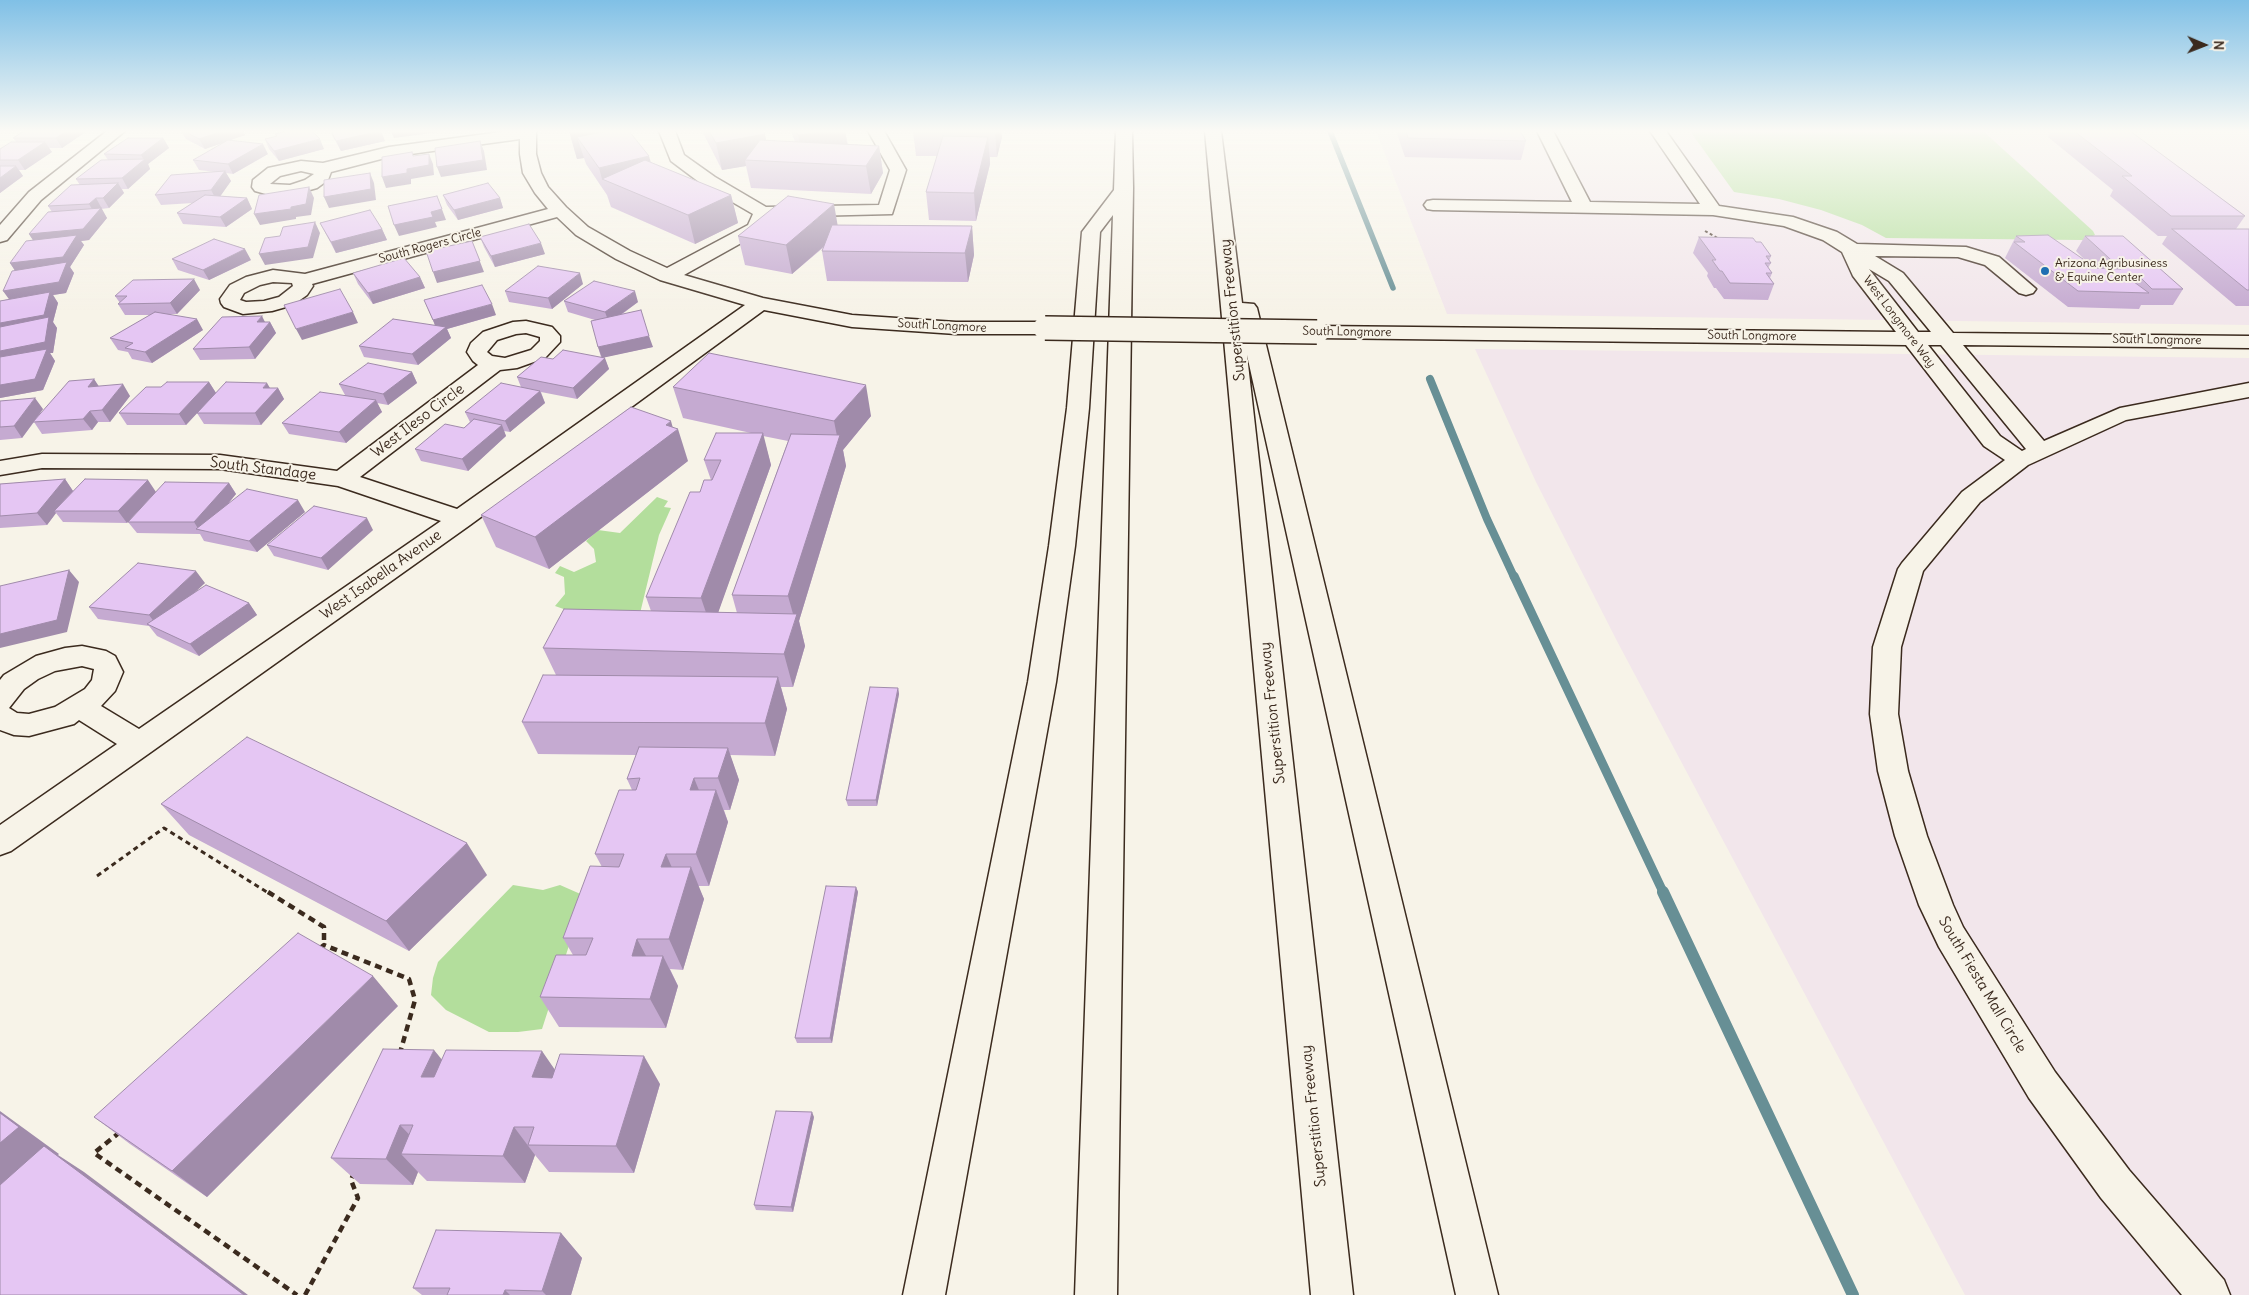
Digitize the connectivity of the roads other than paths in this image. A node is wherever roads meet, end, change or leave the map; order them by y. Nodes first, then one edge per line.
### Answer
1 (40, 191) edge
2 (543, 191) edge
3 (726, 191) edge
4 (893, 191) edge
5 (1121, 191) edge
6 (1124, 191) edge
7 (1221, 191) edge
8 (1576, 191) edge
9 (1700, 191) edge
10 (1222, 198) junction
11 (1433, 206) dead end
12 (1584, 208) junction
13 (1713, 210) junction
14 (560, 211) junction
15 (762, 212) junction
16 (0, 236) edge
17 (1851, 250) junction
18 (667, 276) junction
19 (301, 281) dead end
20 (2026, 290) dead end
21 (760, 303) junction
22 (1910, 337) junction
23 (1944, 338) junction
24 (2249, 342) edge
25 (495, 363) dead end
26 (2249, 390) edge
27 (2030, 455) junction
28 (0, 468) edge
29 (342, 479) junction
30 (460, 519) junction
31 (0, 700) edge
32 (80, 707) junction
33 (0, 716) edge
34 (141, 744) junction
35 (0, 842) edge
36 (924, 1295) edge
37 (1096, 1295) edge
38 (1332, 1295) edge
39 (1477, 1295) edge
40 (2209, 1295) edge

1 - 16 main road
2 - 14 main road, South Longmore
3 - 15 main road
4 - 15 main road
5 - 36 main road
6 - 37 main road
7 - 10 main road, Superstition Freeway
8 - 12 main road
9 - 13 main road
10 - 38 main road, Superstition Freeway
10 - 39 main road
11 - 12 main road
12 - 13 main road
13 - 17 main road
14 - 18 main road, South Longmore
14 - 19 main road, South Rogers Circle
15 - 18 main road
17 - 20 main road
17 - 22 main road, West Longmore Way
17 - 23 main road, West Longmore Way
18 - 21 main road, South Longmore
21 - 22 main road, South Longmore, bridge
21 - 30 main road, West Isabella Avenue
22 - 23 main road, South Longmore
22 - 27 main road, West Longmore Way
23 - 24 main road, South Longmore
23 - 27 main road, West Longmore Way
25 - 29 main road, West Ileso Circle
26 - 27 main road, South Fiesta Mall Circle
27 - 40 main road, South Fiesta Mall Circle
28 - 29 main road, South Standage
29 - 30 main road, South Standage
30 - 34 main road, West Isabella Avenue
31 - 32 main road
32 - 33 main road
32 - 34 main road
34 - 35 main road, West Isabella Avenue

